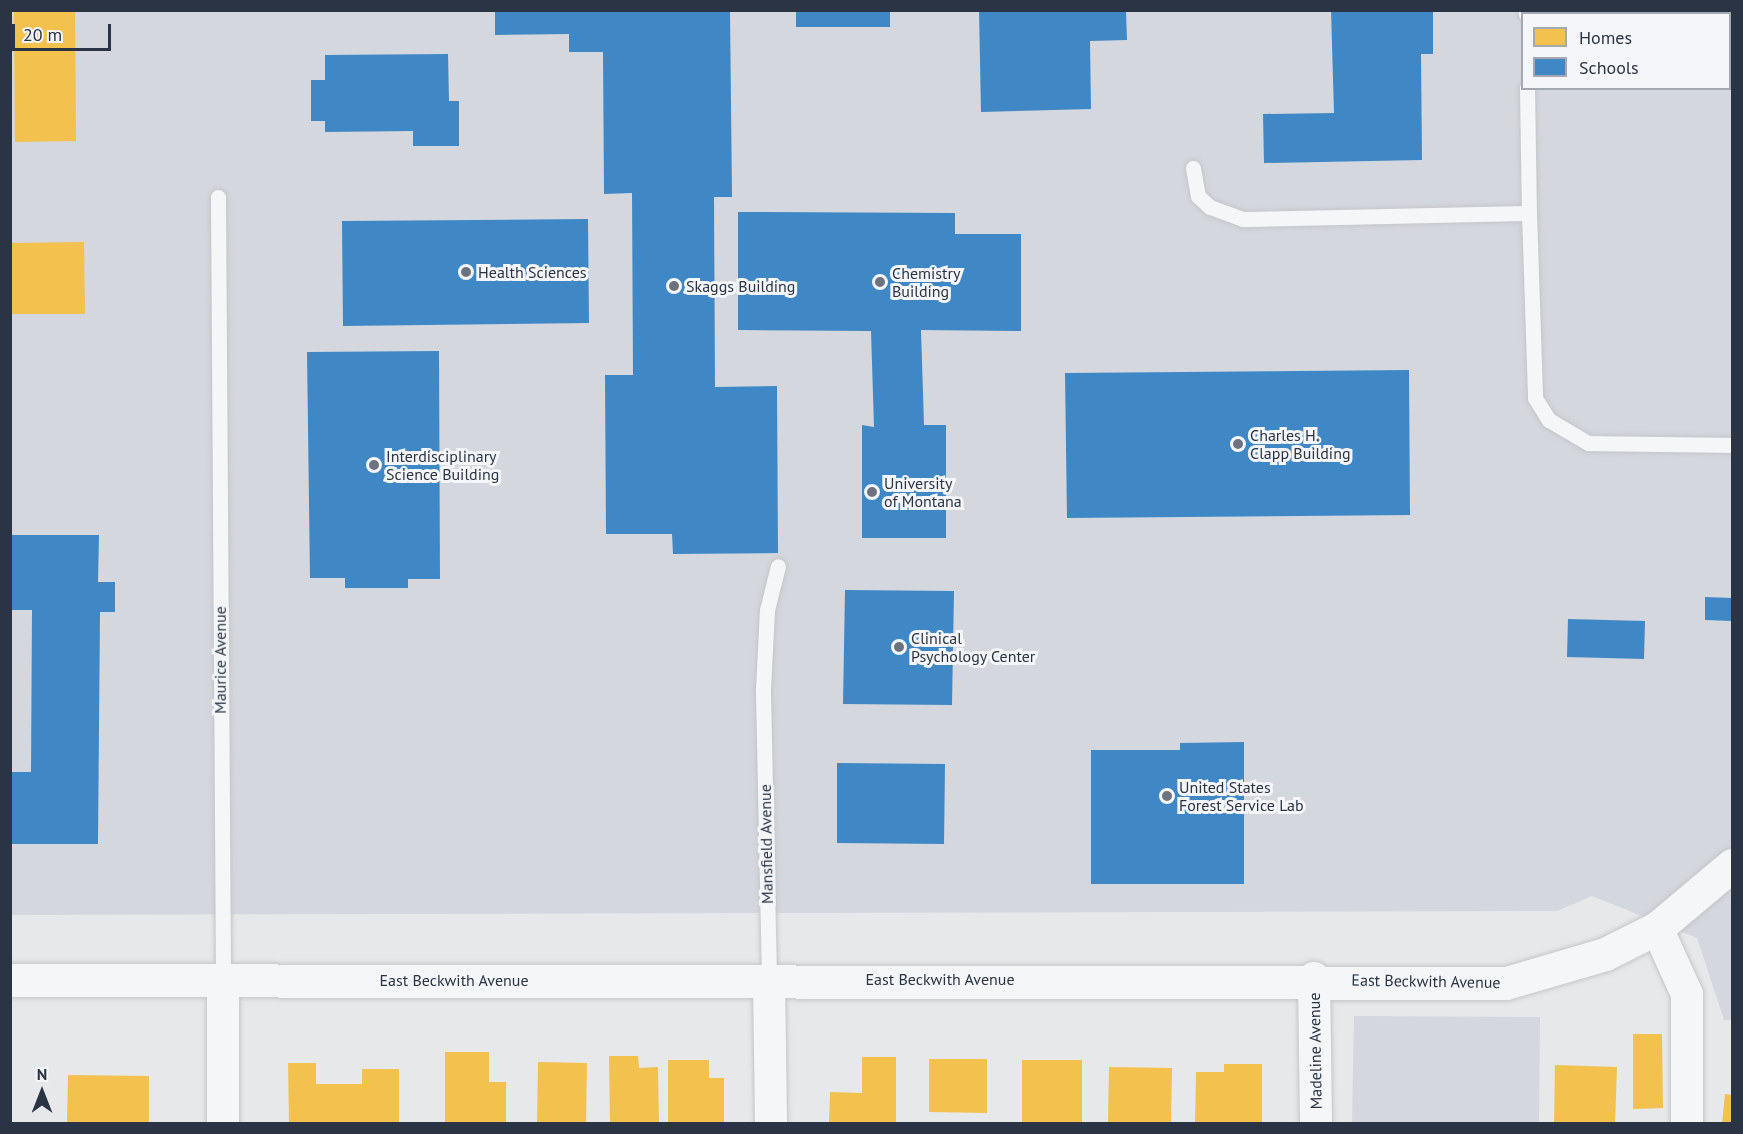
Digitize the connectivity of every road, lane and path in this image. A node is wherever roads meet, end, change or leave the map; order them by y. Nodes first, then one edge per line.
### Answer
1 (1527, 90) edge
2 (1193, 168) dead end
3 (218, 197) dead end
4 (1529, 213) junction
5 (1732, 445) edge
6 (778, 566) dead end
7 (1732, 865) edge
8 (1657, 928) junction
9 (1314, 978) junction
10 (769, 979) junction
11 (10, 980) edge
12 (223, 980) junction
13 (223, 1124) edge
14 (771, 1124) edge
15 (1316, 1124) edge
16 (1687, 1124) edge

1 - 4 lane
2 - 4 lane
3 - 12 lane, Maurice Avenue
4 - 5 lane
6 - 10 lane, Mansfield Avenue
7 - 8 street, East Beckwith Avenue
8 - 9 street, East Beckwith Avenue
8 - 16 street
9 - 10 street, East Beckwith Avenue
9 - 15 street, Madeline Avenue
10 - 12 street, East Beckwith Avenue
10 - 14 street, Mansfield Avenue
11 - 12 street, East Beckwith Avenue
12 - 13 street, Maurice Avenue

